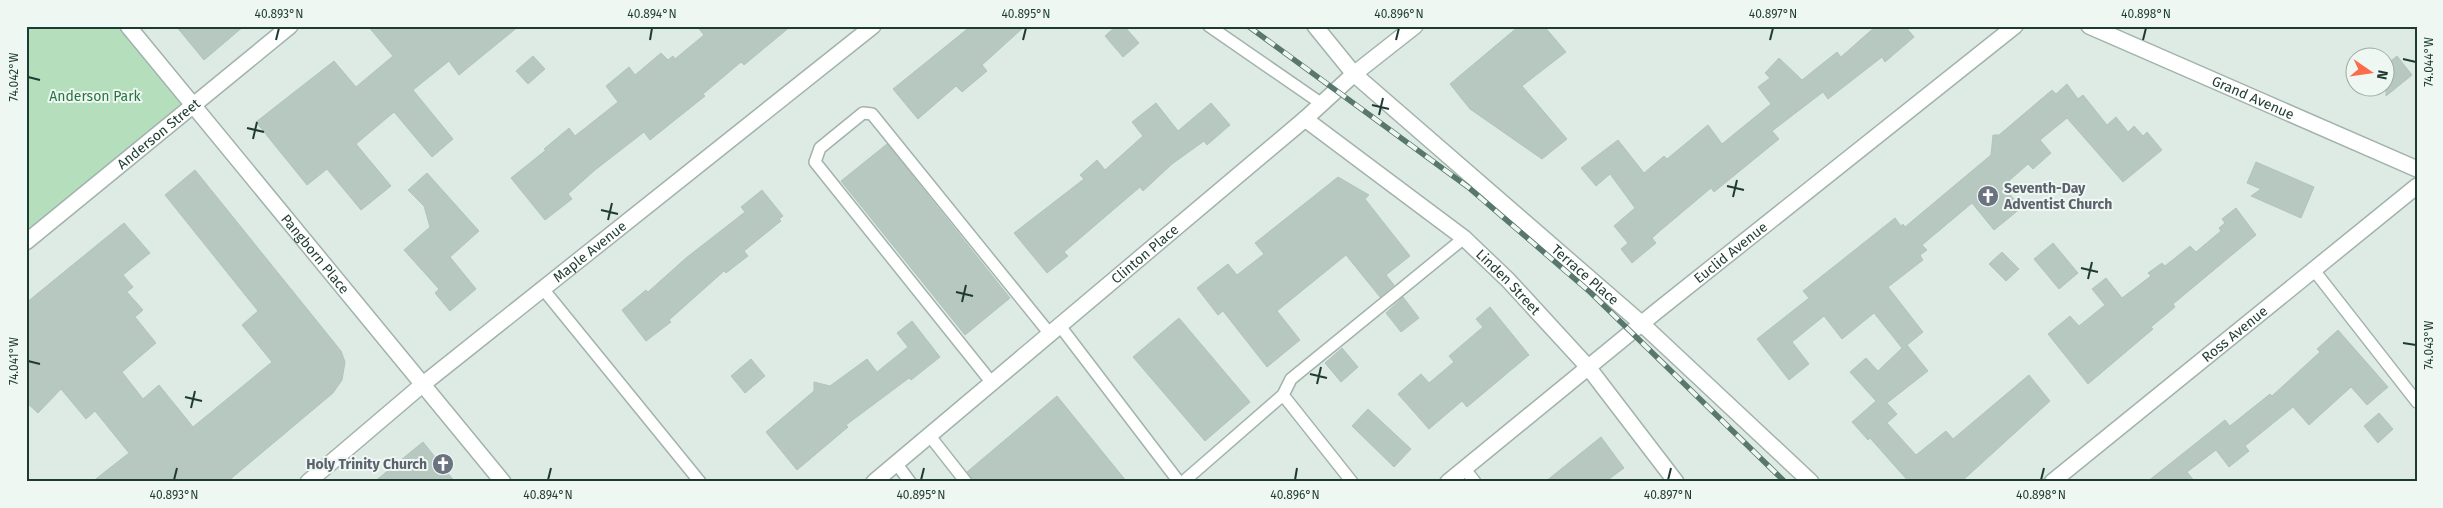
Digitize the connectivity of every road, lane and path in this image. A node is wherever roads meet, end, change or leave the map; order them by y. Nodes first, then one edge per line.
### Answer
1 (128, 26) edge
2 (290, 26) edge
3 (873, 26) edge
4 (1209, 26) edge
5 (1315, 26) edge
6 (1415, 26) edge
7 (2015, 26) edge
8 (2089, 26) edge
9 (1354, 74) junction
10 (1322, 104) junction
11 (193, 106) junction
12 (1305, 119) junction
13 (2417, 169) edge
14 (2417, 186) edge
15 (1464, 238) junction
16 (26, 242) edge
17 (2313, 270) junction
18 (543, 289) junction
19 (1642, 324) junction
20 (1055, 330) junction
21 (1588, 368) junction
22 (992, 383) junction
23 (422, 385) junction
24 (1282, 395) junction
25 (2417, 402) edge
26 (929, 436) junction
27 (896, 463) junction
28 (1464, 468) junction
29 (308, 482) edge
30 (503, 482) edge
31 (700, 482) edge
32 (874, 482) edge
33 (910, 482) edge
34 (966, 482) edge
35 (1179, 482) edge
36 (1183, 482) edge
37 (1352, 482) edge
38 (1448, 482) edge
39 (1475, 482) edge
40 (1676, 482) edge
41 (1811, 482) edge
42 (2052, 482) edge

1 - 11 street, Pangborn Place
2 - 11 street, Anderson Street
3 - 18 street, Maple Avenue
4 - 10 lane
5 - 9 street
6 - 9 street, Clinton Place
7 - 19 street, Euclid Avenue
8 - 13 street, Grand Avenue
9 - 10 street, Clinton Place
9 - 19 street, Terrace Place
10 - 12 street, Clinton Place
11 - 16 street, Anderson Street
11 - 23 street, Pangborn Place
12 - 15 street, Linden Street
12 - 20 street, Clinton Place
14 - 17 street, Ross Avenue
15 - 21 street, Linden Street
15 - 24 lane
17 - 25 lane
17 - 42 street, Ross Avenue
18 - 23 street, Maple Avenue
18 - 31 lane
19 - 21 street, Euclid Avenue
19 - 41 street, Terrace Place
20 - 22 street, Clinton Place
20 - 22 lane
20 - 35 lane
21 - 28 street, Euclid Avenue
21 - 40 street, Linden Street
22 - 26 street, Clinton Place
23 - 29 street, Maple Avenue
23 - 30 street, Pangborn Place
24 - 36 lane
24 - 37 lane
26 - 27 street, Clinton Place
26 - 34 lane
27 - 32 street, Clinton Place
27 - 33 lane
28 - 38 street, Euclid Avenue
28 - 39 lane

